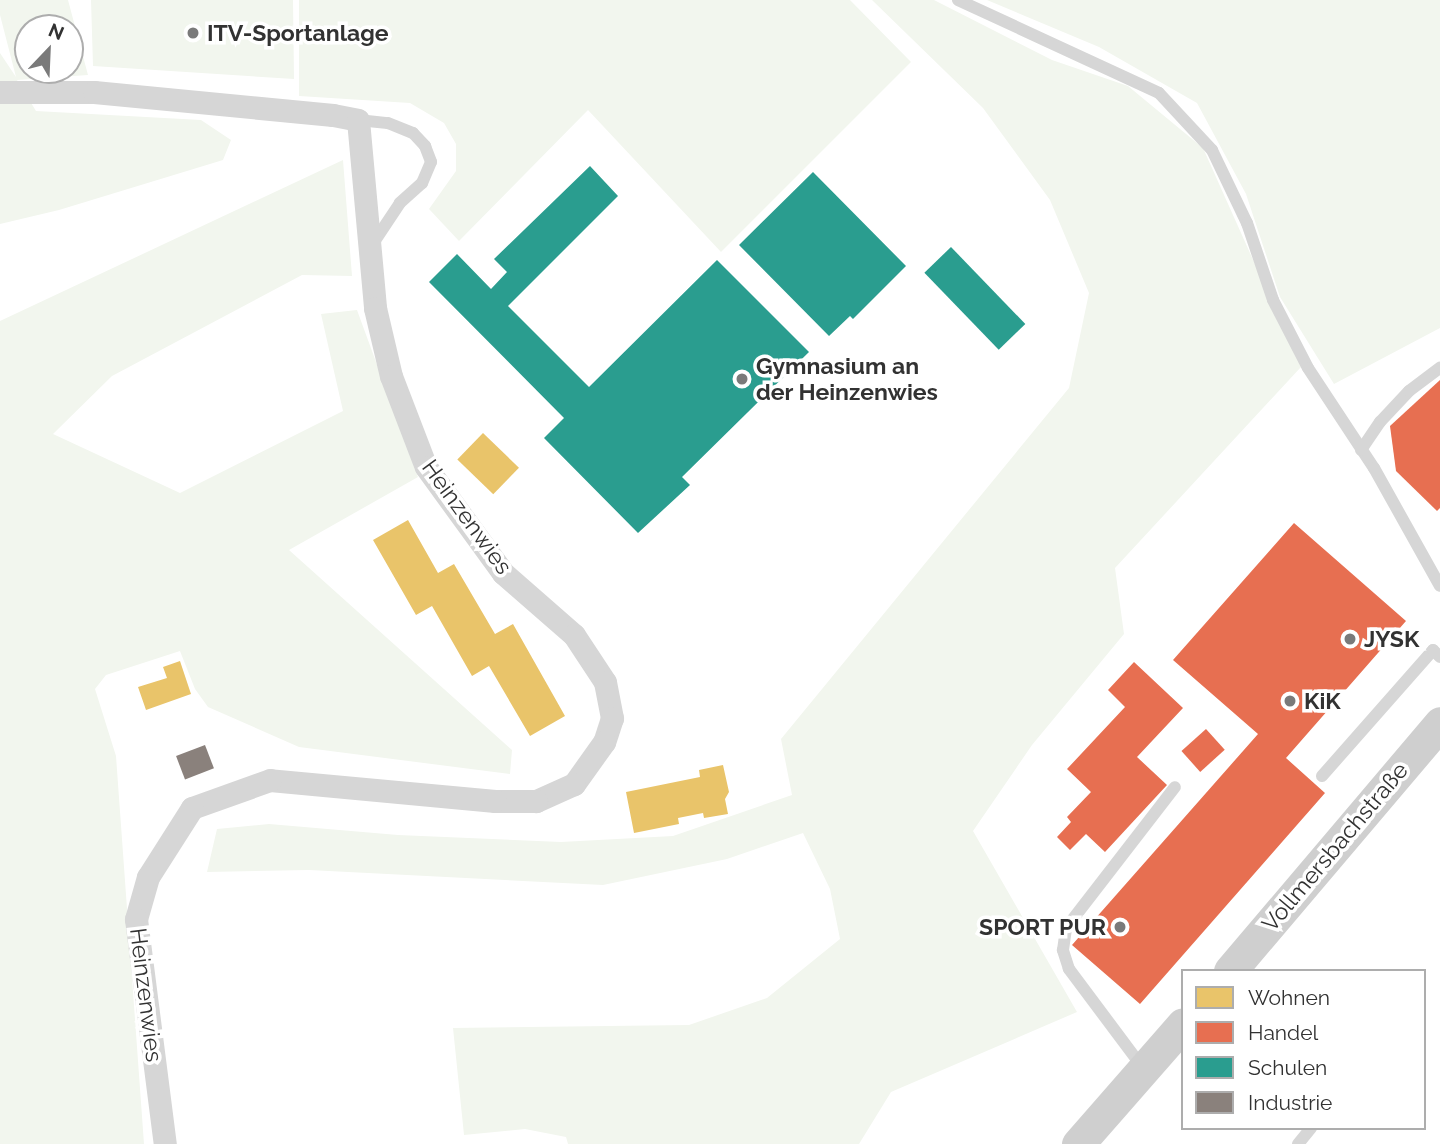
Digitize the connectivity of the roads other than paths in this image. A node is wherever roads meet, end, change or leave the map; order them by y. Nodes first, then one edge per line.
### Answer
1 (958, 0) edge
2 (0, 92) edge
3 (358, 120) junction
4 (372, 245) junction
5 (1440, 368) edge
6 (1361, 450) junction
7 (1440, 586) edge
8 (1440, 657) edge
9 (1440, 723) edge
10 (1322, 776) dead end
11 (1175, 787) dead end
12 (1232, 969) edge
13 (1181, 1026) edge
14 (1143, 1069) junction
15 (1309, 1130) edge
16 (166, 1144) edge
17 (1078, 1144) edge
18 (1298, 1144) edge

1 - 6 lane
2 - 3 street
3 - 4 street, Heinzenwies
3 - 4 lane
4 - 16 street, Heinzenwies
5 - 6 lane
6 - 7 lane
8 - 10 lane
9 - 12 main road, Vollmersbachstraße
11 - 14 lane
13 - 14 main road
14 - 17 main road
15 - 18 lane

